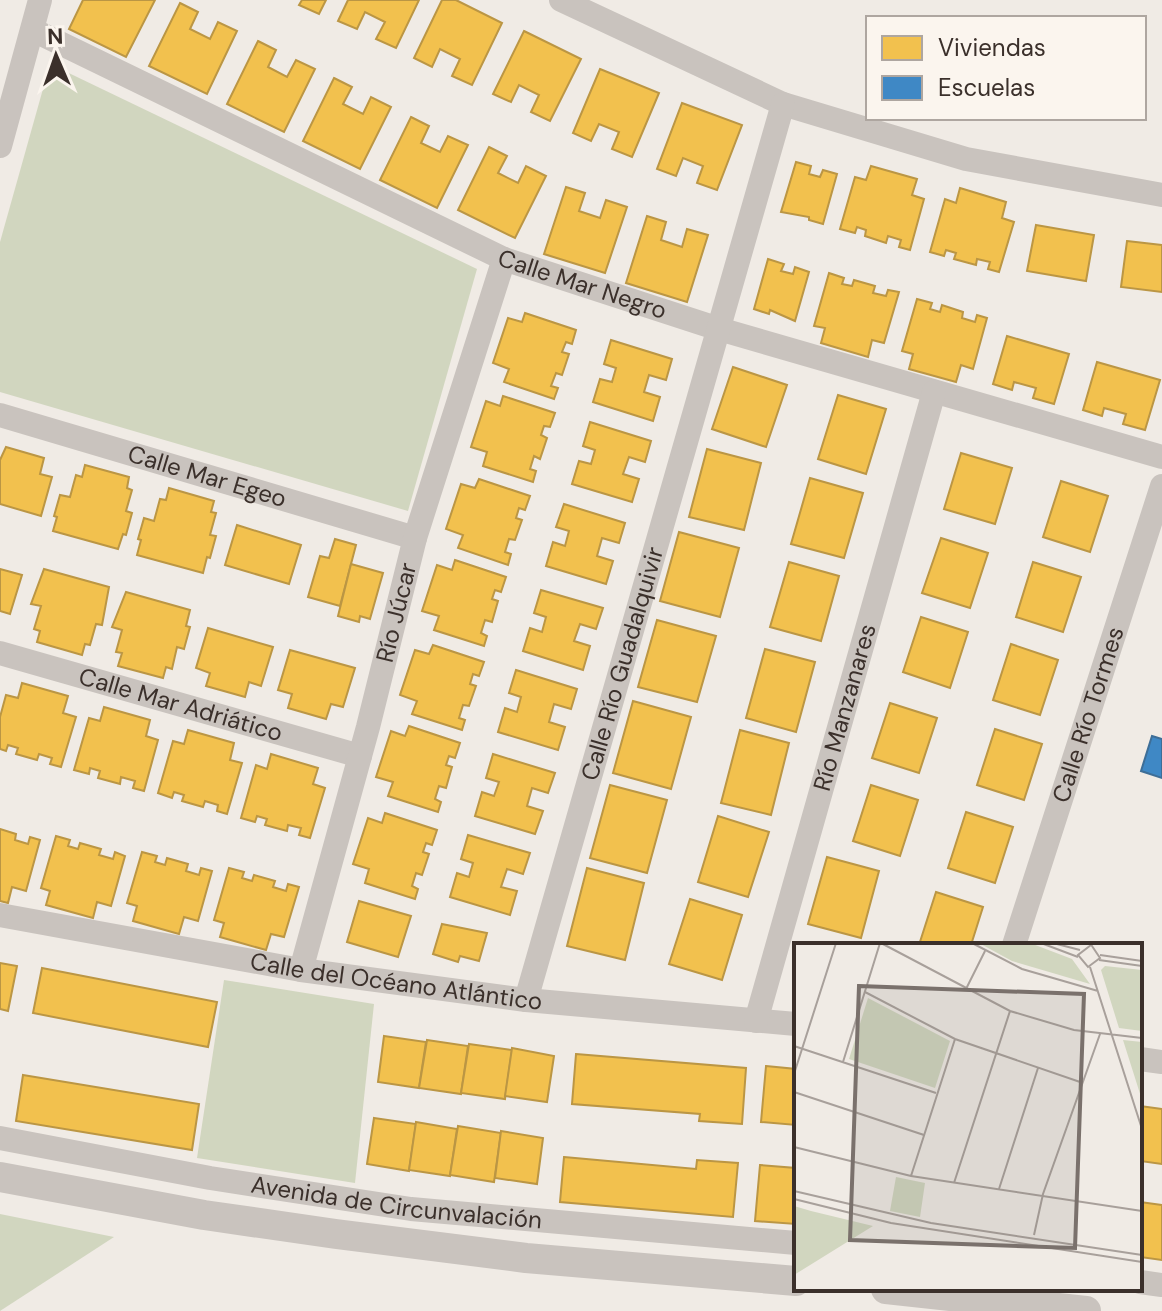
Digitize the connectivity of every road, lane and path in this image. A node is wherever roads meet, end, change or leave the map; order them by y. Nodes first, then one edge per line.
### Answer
1 (40, 0) edge
2 (561, 0) edge
3 (33, 30) junction
4 (783, 104) junction
5 (0, 146) edge
6 (1162, 195) edge
7 (504, 259) junction
8 (719, 329) junction
9 (934, 392) junction
10 (0, 415) edge
11 (1162, 457) edge
12 (1162, 486) edge
13 (415, 538) junction
14 (0, 653) edge
15 (360, 756) junction
16 (0, 915) edge
17 (1015, 943) edge
18 (301, 970) junction
19 (526, 1000) junction
20 (756, 1021) junction
21 (794, 1024) edge
22 (1142, 1059) edge
23 (1162, 1062) edge
24 (0, 1138) edge
25 (0, 1177) edge
26 (794, 1243) edge
27 (794, 1281) edge
28 (1142, 1282) edge
29 (1162, 1285) edge
30 (904, 1291) edge
31 (1086, 1311) edge

1 - 3 street
2 - 4 street
3 - 5 street
3 - 7 street, Calle Mar Negro
4 - 6 street
4 - 8 street, Calle Río Guadalquivir
7 - 8 street, Calle Mar Negro
7 - 13 street, Río Júcar
8 - 9 street, Calle Mar Negro
8 - 19 street, Calle Río Guadalquivir
9 - 11 street, Calle Mar Negro
9 - 20 street, Río Manzanares
10 - 13 street, Calle Mar Egeo
12 - 17 street, Calle Río Tormes
13 - 15 street, Río Júcar
14 - 15 street, Calle Mar Adriático
15 - 18 street, Río Júcar
16 - 18 street, Calle del Océano Atlántico
18 - 19 street, Calle del Océano Atlántico
19 - 20 street, Calle del Océano Atlántico
20 - 21 street, Calle del Océano Atlántico
22 - 23 street
24 - 26 street, Avenida de Circunvalación
25 - 27 street, Avenida de Circunvalación
28 - 29 street
30 - 31 street

